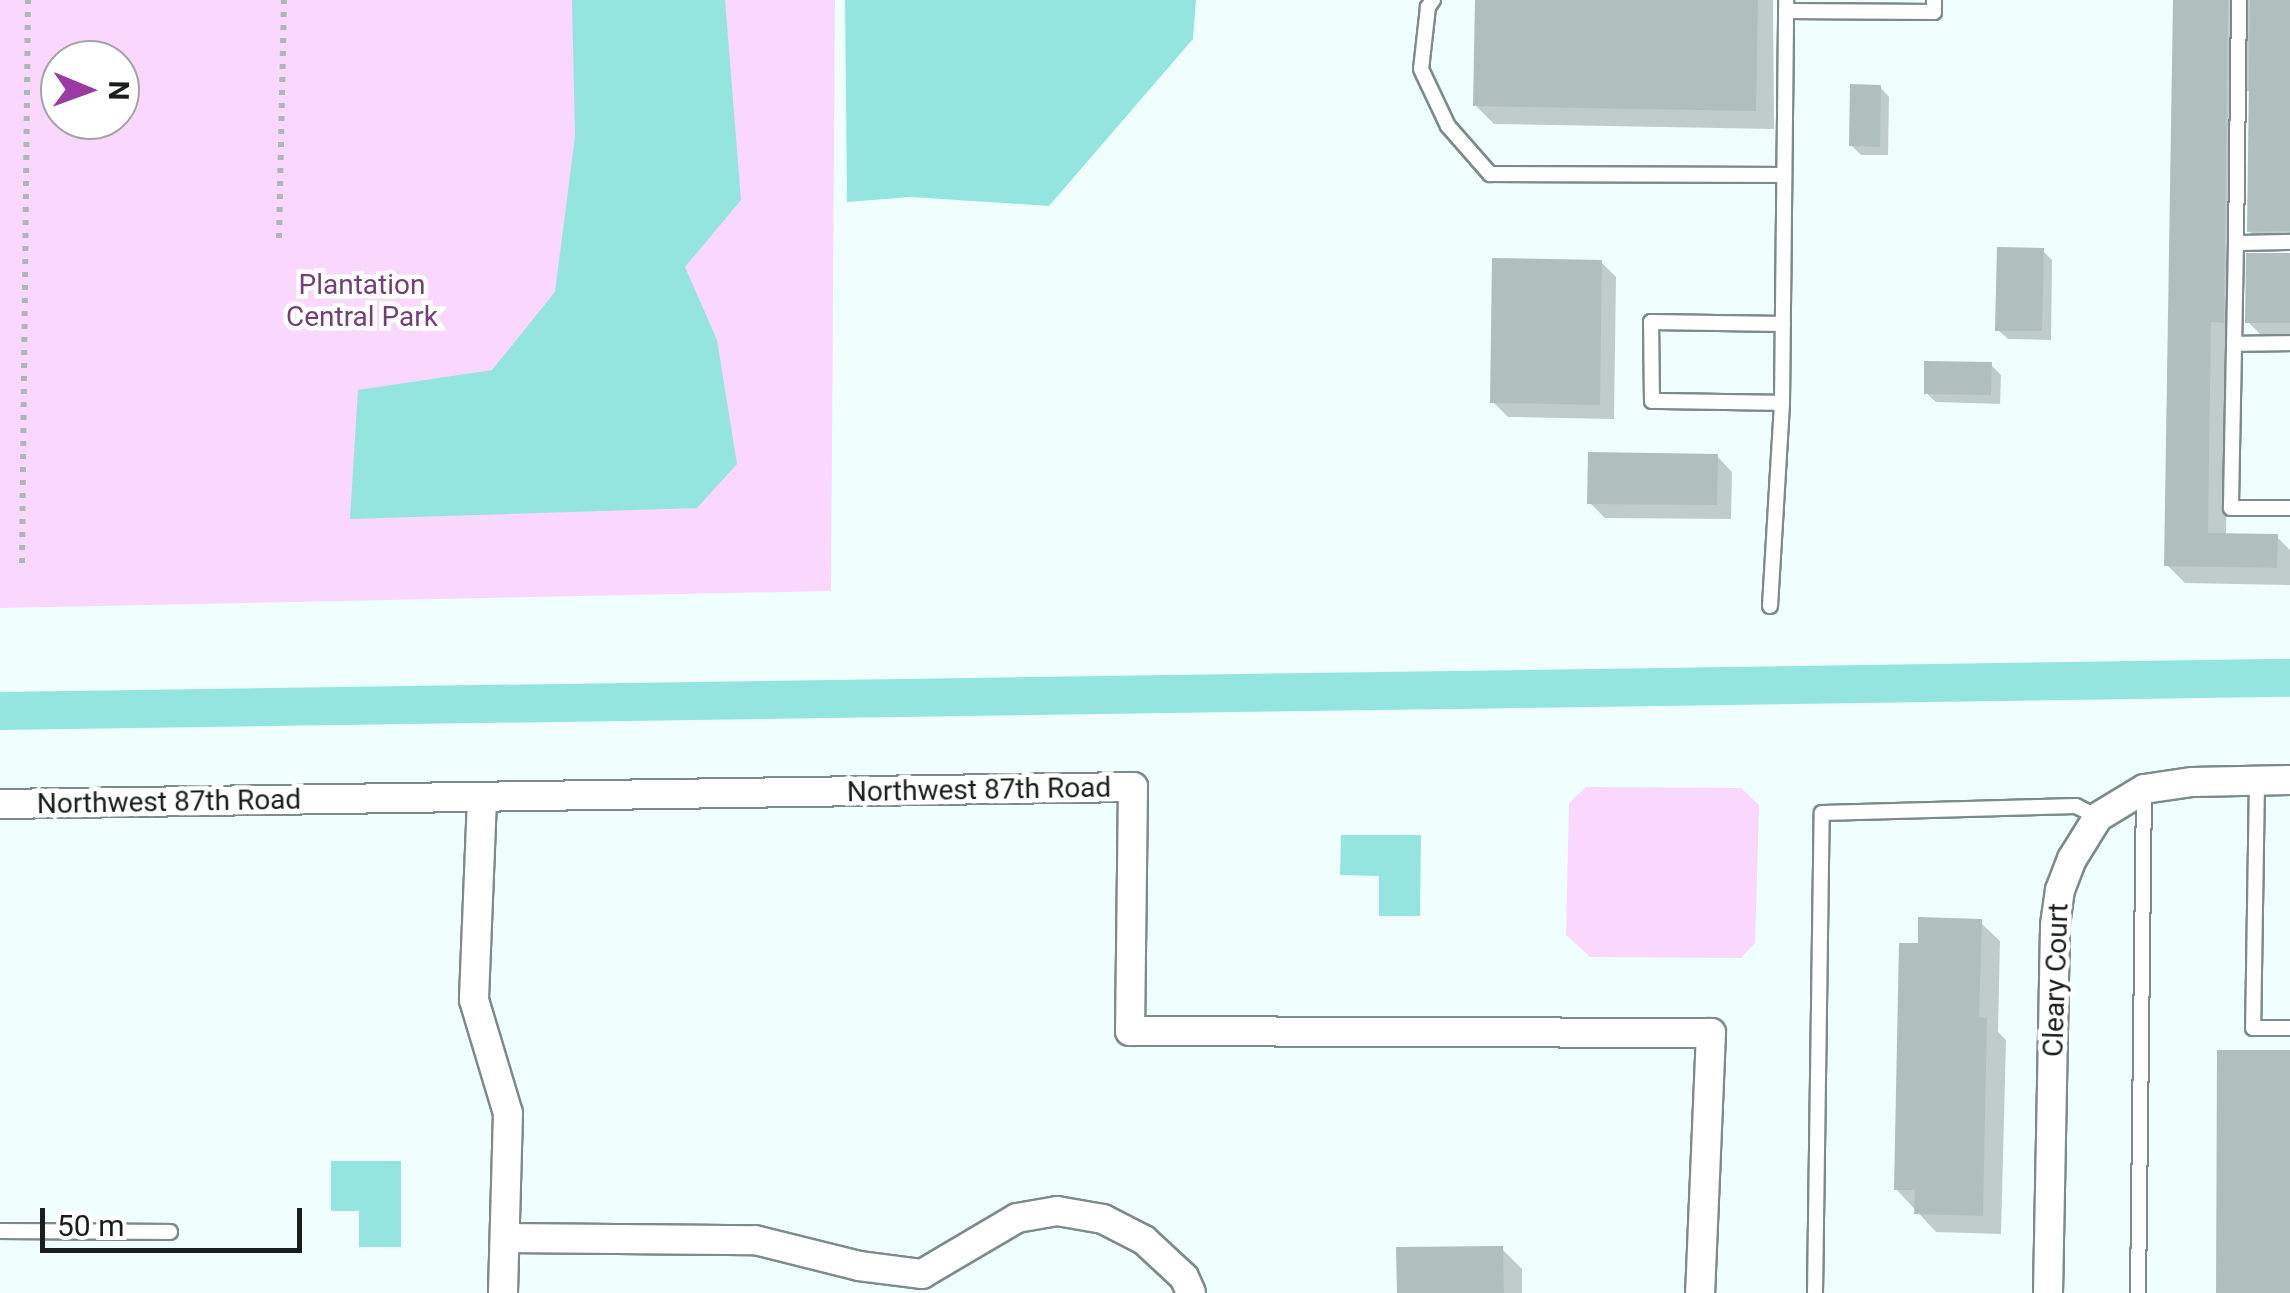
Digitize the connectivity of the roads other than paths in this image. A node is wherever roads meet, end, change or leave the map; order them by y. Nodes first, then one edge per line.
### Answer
1 (1433, 0) edge
2 (1934, 0) edge
3 (2239, 0) edge
4 (1786, 6) edge
5 (1784, 175) junction
6 (2236, 242) junction
7 (2290, 242) edge
8 (1783, 324) junction
9 (2290, 343) edge
10 (2234, 344) junction
11 (1782, 403) junction
12 (2290, 508) edge
13 (1770, 606) dead end
14 (2290, 780) edge
15 (2257, 781) junction
16 (2144, 789) junction
17 (482, 798) junction
18 (0, 804) edge
19 (2098, 817) junction
20 (2290, 1028) edge
21 (0, 1230) edge
22 (170, 1232) dead end
23 (506, 1238) junction
24 (503, 1293) edge
25 (1192, 1293) edge
26 (1700, 1293) edge
27 (1815, 1293) edge
28 (2048, 1293) edge
29 (2138, 1293) edge

1 - 5 lane
2 - 4 lane
3 - 6 lane
4 - 5 lane
5 - 8 lane
6 - 7 lane
6 - 10 lane
8 - 11 lane
8 - 11 lane
9 - 10 lane
10 - 12 lane
11 - 13 lane
14 - 15 street
15 - 16 street
15 - 20 lane
16 - 19 street
16 - 29 lane
17 - 18 street, Northwest 87th Road
17 - 23 street
17 - 26 street, Northwest 87th Road
19 - 27 lane
19 - 28 street, Cleary Court
21 - 22 lane
23 - 24 street
23 - 25 street

